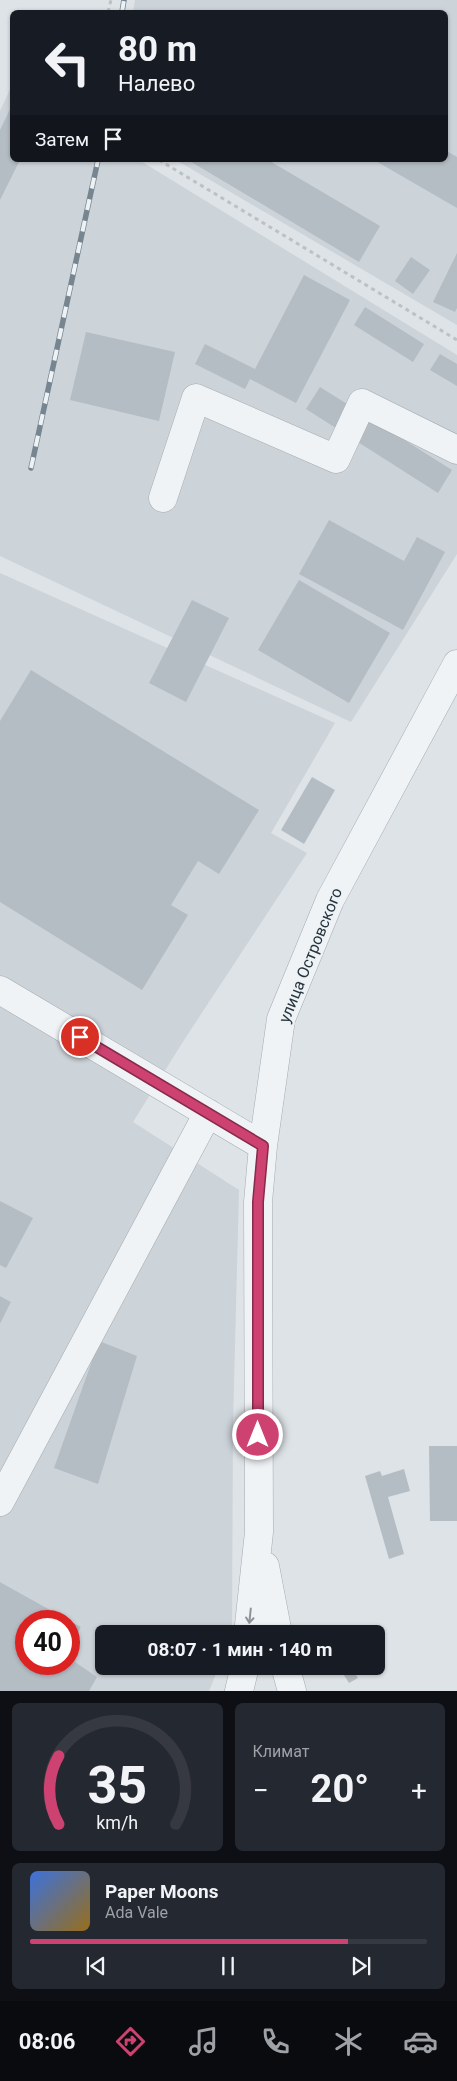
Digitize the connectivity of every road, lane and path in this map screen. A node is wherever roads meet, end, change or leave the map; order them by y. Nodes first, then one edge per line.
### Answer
1 (162, 162) edge
2 (457, 340) edge
3 (457, 450) edge
4 (163, 498) dead end
5 (457, 664) edge
6 (0, 990) edge
7 (208, 1113) junction
8 (263, 1146) junction
9 (0, 1502) edge
10 (259, 1532) junction
11 (249, 1625) edge
12 (276, 1625) edge
13 (243, 1675) edge
14 (288, 1675) edge
15 (239, 1691) edge
16 (292, 1691) edge

1 - 2 path
3 - 4 street
5 - 8 street, улица Островского
6 - 7 street
7 - 8 street
7 - 9 street
8 - 10 street, улица Островского
10 -> 11 street, улица Островского
10 - 12 street
13 - 15 street
14 - 16 street

